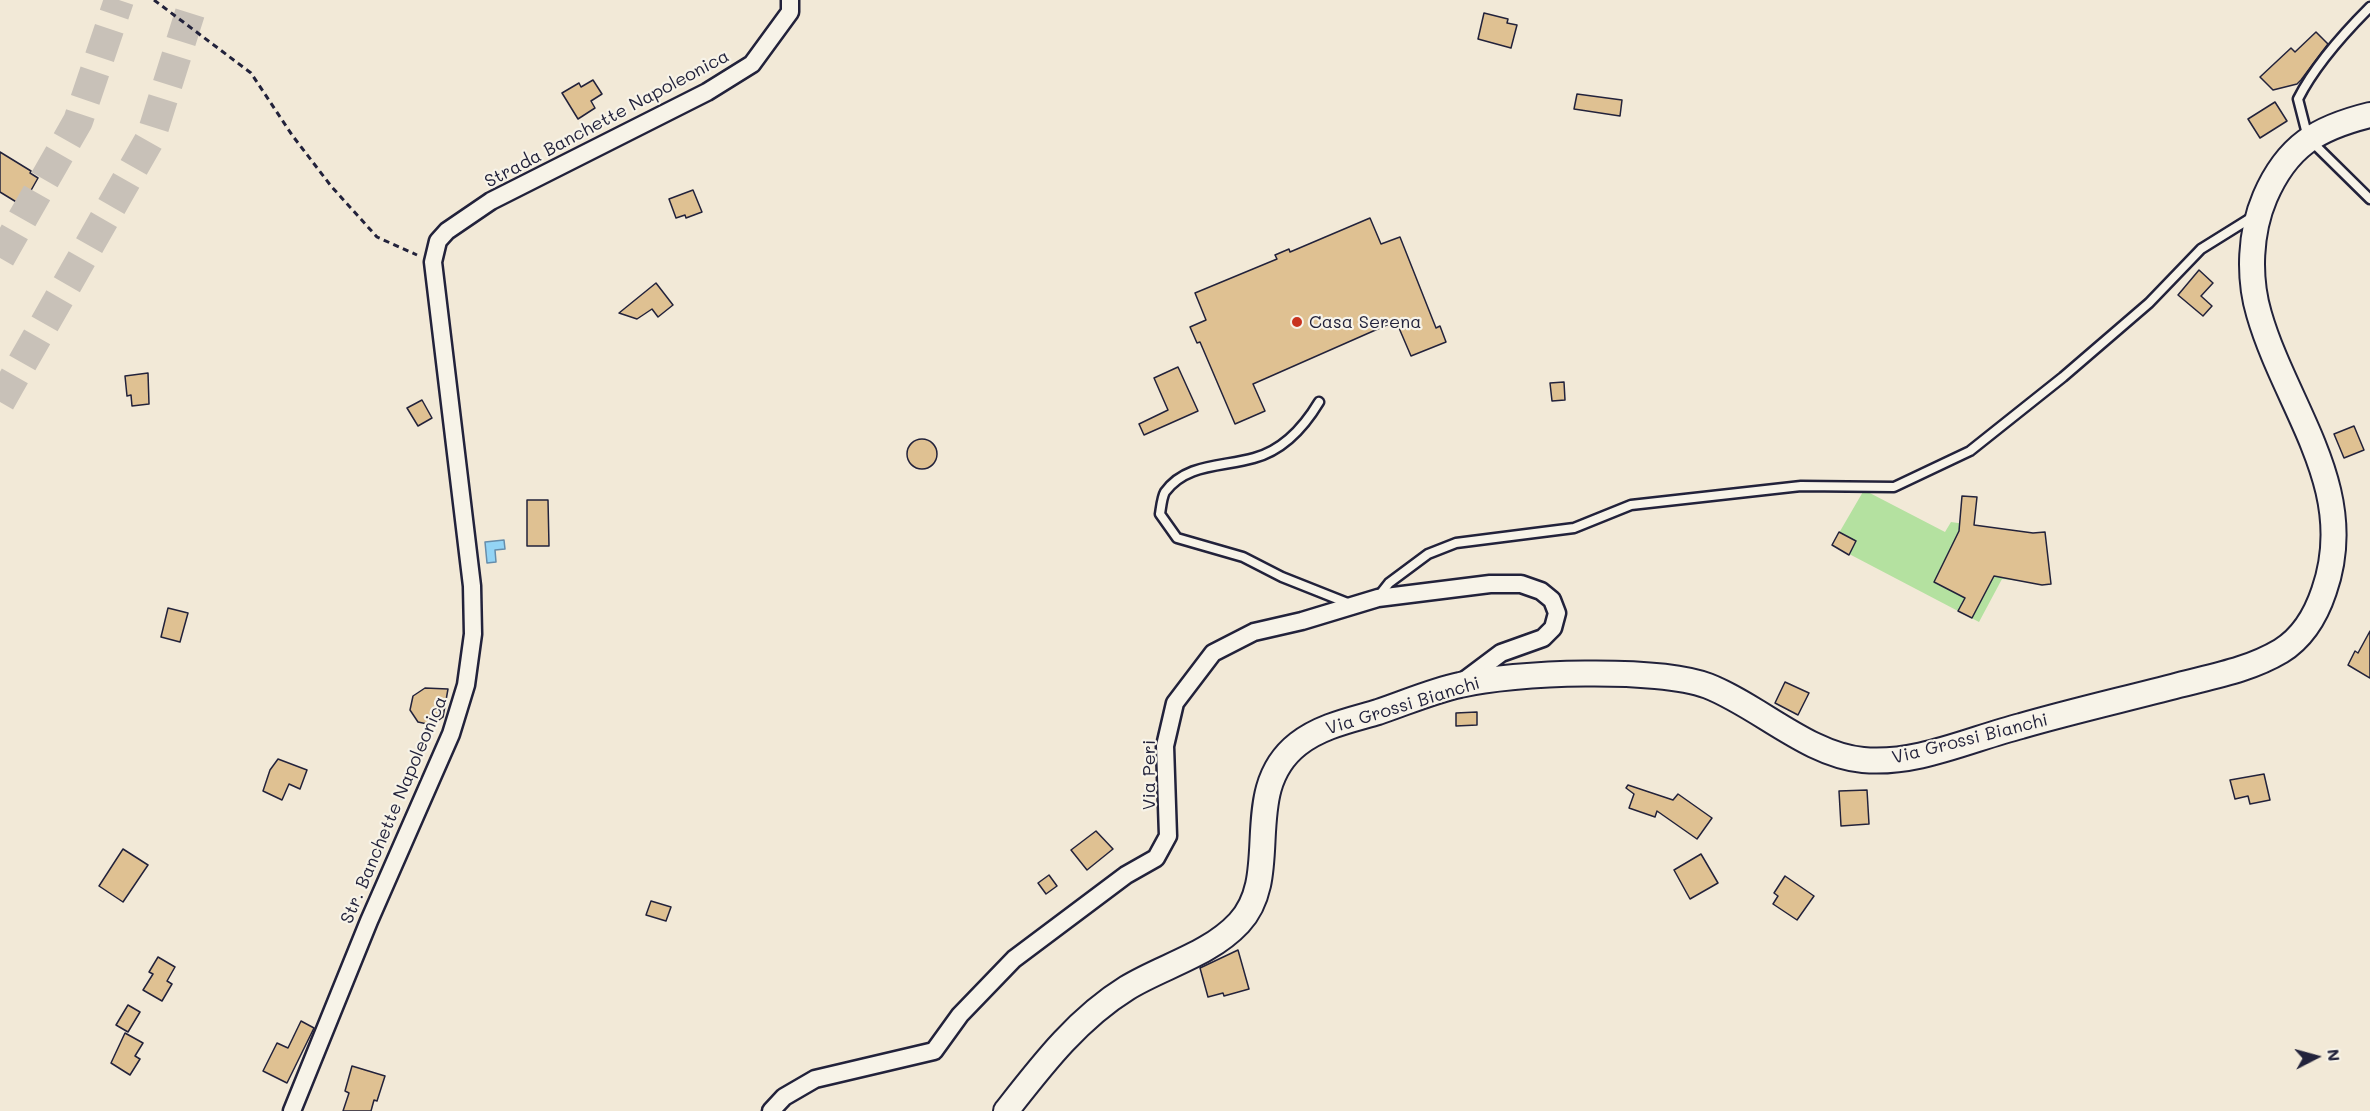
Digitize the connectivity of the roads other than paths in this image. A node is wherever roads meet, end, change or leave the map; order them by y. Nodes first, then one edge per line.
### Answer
1 (790, 0) edge
2 (2370, 7) edge
3 (2370, 115) edge
4 (2308, 138) junction
5 (2370, 200) edge
6 (2259, 213) junction
7 (433, 262) joint
8 (1319, 402) dead end
9 (1378, 598) junction
10 (1353, 605) junction
11 (1458, 685) junction
12 (292, 1111) edge
13 (771, 1111) edge
14 (1006, 1111) edge

1 - 7 street, Strada Banchette Napoleonica
2 - 4 lane
3 - 4 main road, Via Grossi Bianchi
4 - 5 lane
4 - 6 main road, Via Grossi Bianchi
6 - 9 lane
6 - 11 main road, Via Grossi Bianchi
7 - 12 street, Str. Banchette Napoleonica
8 - 10 lane
9 - 10 street, Via Peri
9 - 11 street, Via Peri
10 - 13 street, Via Peri
11 - 14 main road, Via Grossi Bianchi

